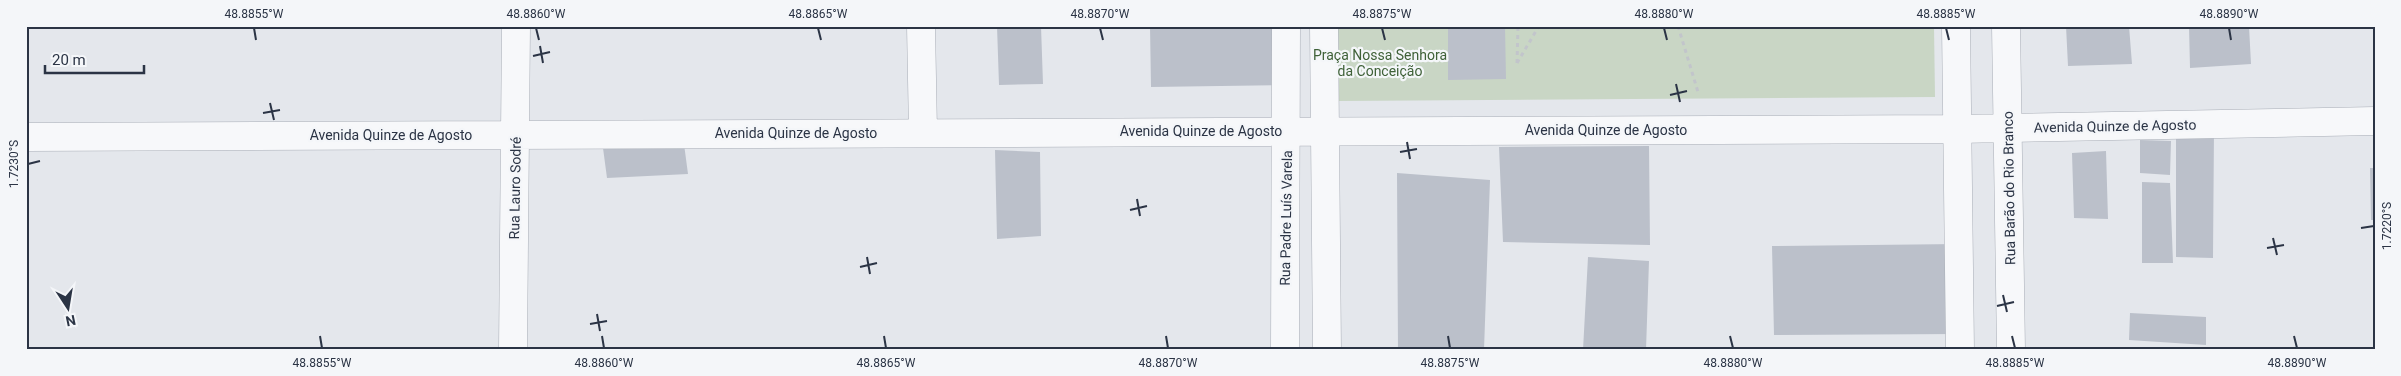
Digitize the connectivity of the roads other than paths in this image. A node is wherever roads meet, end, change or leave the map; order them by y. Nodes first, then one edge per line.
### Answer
1 (516, 26) edge
2 (920, 26) edge
3 (1286, 26) edge
4 (1324, 26) edge
5 (1956, 26) edge
6 (2006, 26) edge
7 (2375, 121) edge
8 (2009, 128) junction
9 (1957, 129) junction
10 (1287, 130) junction
11 (1325, 130) junction
12 (923, 132) junction
13 (515, 134) junction
14 (26, 137) edge
15 (513, 350) edge
16 (1285, 350) edge
17 (1327, 350) edge
18 (1960, 350) edge
19 (2011, 350) edge

1 - 13 street, Rua Lauro Sodré
2 - 12 street
3 - 10 street, Rua Padre Luís Varela
4 - 11 street
5 - 9 street
6 - 8 street, Rua Barão do Rio Branco
7 - 8 street, Avenida Quinze de Agosto
8 - 9 street, Avenida Quinze de Agosto
8 - 19 street, Rua Barão do Rio Branco
9 - 11 street, Avenida Quinze de Agosto
9 - 18 street
10 - 11 street, Avenida Quinze de Agosto
10 - 12 street, Avenida Quinze de Agosto
10 - 16 street, Rua Padre Luís Varela
11 - 17 street
12 - 13 street, Avenida Quinze de Agosto
13 - 14 street, Avenida Quinze de Agosto
13 - 15 street, Rua Lauro Sodré

